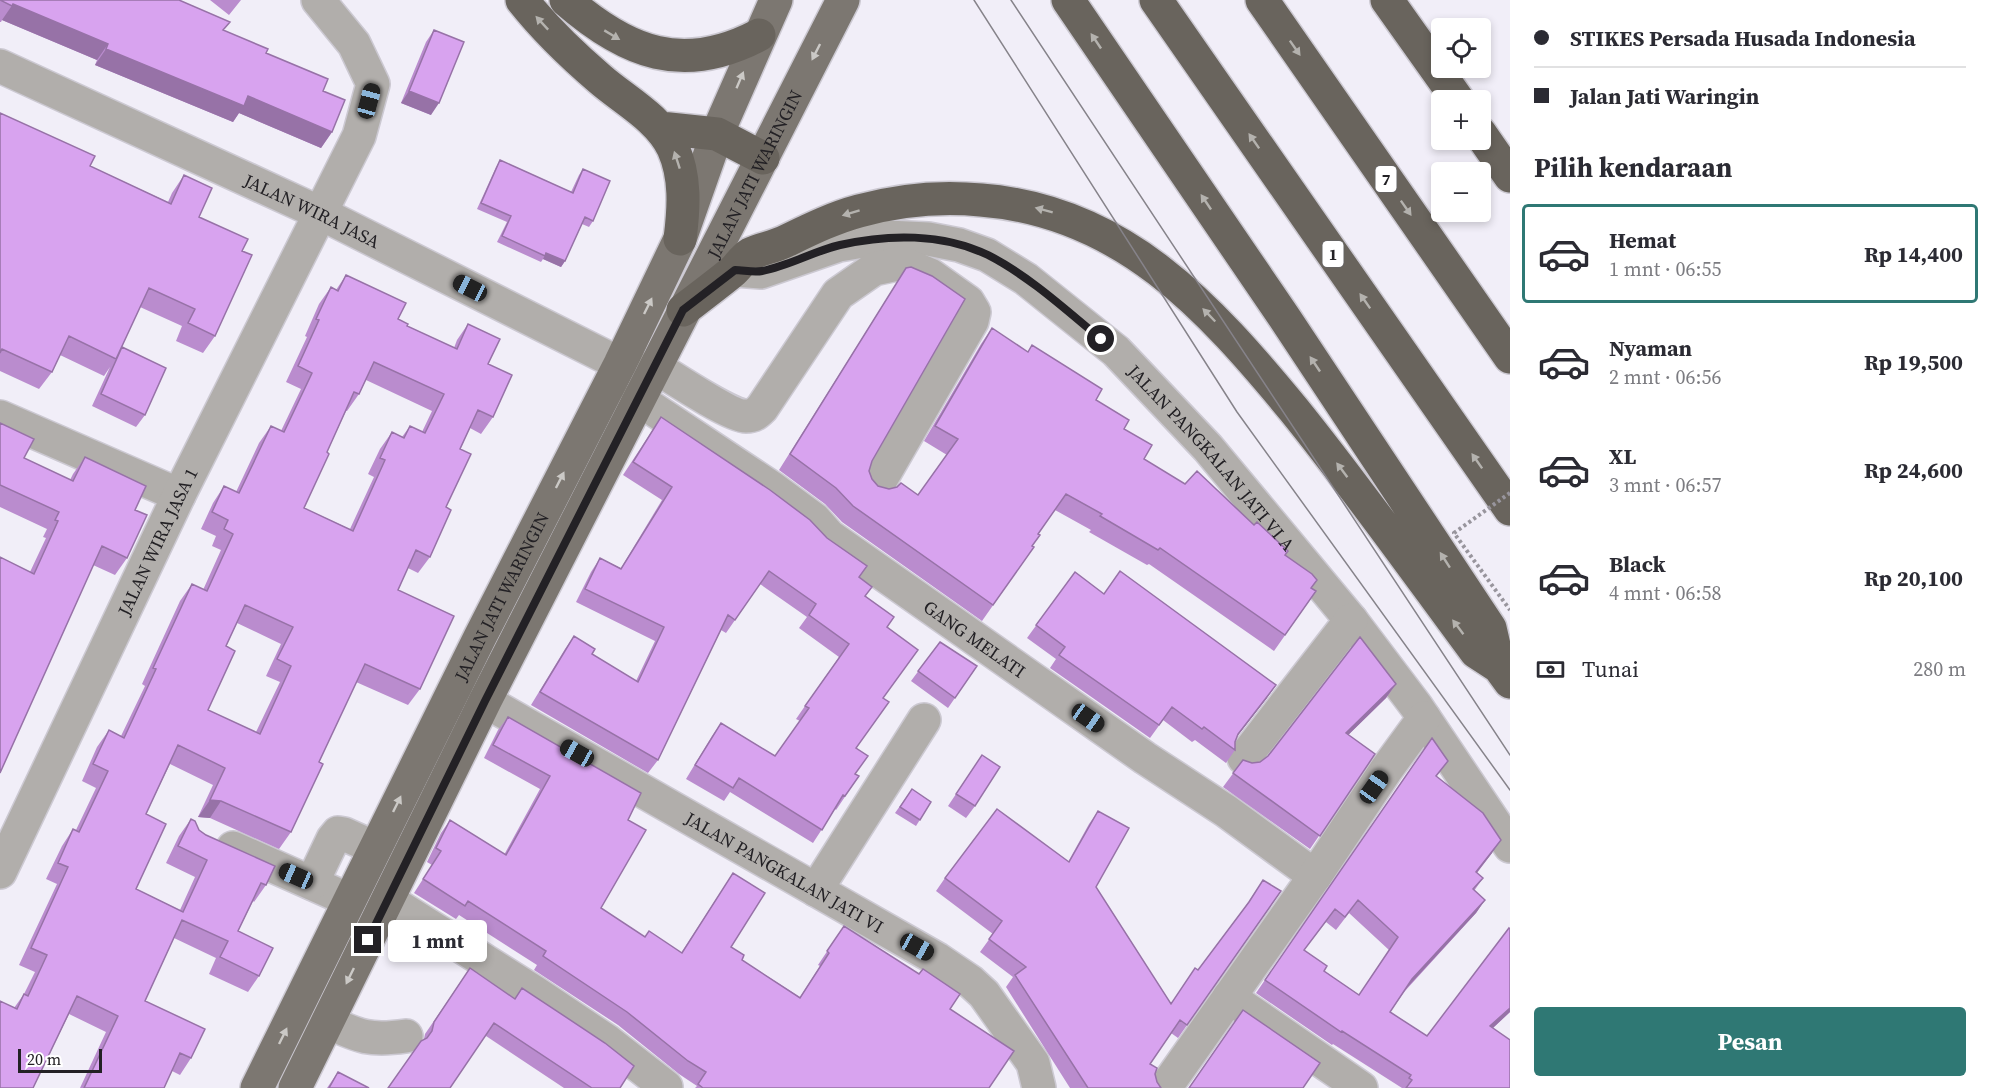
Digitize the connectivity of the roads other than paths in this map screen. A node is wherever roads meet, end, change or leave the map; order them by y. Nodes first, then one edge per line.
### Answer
1 (318, 0) edge
2 (522, 0) edge
3 (566, 0) edge
4 (776, 0) edge
5 (843, 0) edge
6 (1068, 0) edge
7 (1156, 0) edge
8 (1262, 0) edge
9 (1387, 0) edge
10 (1398, 0) edge
11 (759, 35) junction
12 (1426, 54) junction
13 (0, 66) edge
14 (1451, 90) edge
15 (660, 128) junction
16 (717, 134) junction
17 (1491, 149) edge
18 (763, 158) junction
19 (1510, 176) edge
20 (320, 213) junction
21 (680, 239) junction
22 (735, 270) junction
23 (683, 310) junction
24 (1250, 357) junction
25 (1510, 357) edge
26 (620, 364) junction
27 (654, 366) junction
28 (638, 399) junction
29 (1347, 413) junction
30 (0, 417) edge
31 (877, 486) edge
32 (180, 495) junction
33 (1510, 509) edge
34 (1351, 620) junction
35 (1505, 674) edge
36 (485, 701) junction
37 (1424, 718) junction
38 (924, 720) dead end
39 (1244, 758) edge
40 (202, 835) edge
41 (1510, 846) edge
42 (375, 848) junction
43 (0, 872) edge
44 (1315, 876) junction
45 (312, 883) junction
46 (816, 890) junction
47 (350, 900) junction
48 (388, 900) junction
49 (1228, 996) junction
50 (328, 1022) junction
51 (406, 1036) dead end
52 (666, 1087) edge
53 (257, 1088) edge
54 (294, 1088) edge
55 (1042, 1088) edge
56 (1165, 1088) edge
57 (1361, 1088) edge

1 - 20 street, JALAN WIRA JASA 1
15 -> 2 highway
3 -> 11 highway
4 - 11 main road, JALAN JATI WARINGIN
5 -> 18 main road, JALAN JATI WARINGIN
29 -> 6 highway
33 -> 7 highway, 1
8 -> 25 highway, 7
9 - 12 highway
10 - 12 highway
16 -> 11 main road, JALAN JATI WARINGIN
12 - 14 highway
13 - 20 street, JALAN WIRA JASA
15 - 16 highway
21 -> 15 highway
16 - 18 highway
16 - 21 main road, JALAN JATI WARINGIN
17 - 19 highway
18 - 23 main road, JALAN JATI WARINGIN
20 - 26 street, JALAN WIRA JASA
20 - 32 street, JALAN WIRA JASA 1
26 -> 21 main road, JALAN JATI WARINGIN
22 - 23 highway
24 -> 22 highway
22 - 34 street, JALAN PANGKALAN JATI VI A
23 - 27 main road, JALAN JATI WARINGIN
24 - 29 highway
35 -> 24 highway
42 -> 26 main road, JALAN JATI WARINGIN
27 - 28 main road, JALAN JATI WARINGIN
27 - 31 street
28 - 36 main road, JALAN JATI WARINGIN
28 - 44 street, GANG MELATI
35 -> 29 highway
30 - 32 street
32 - 43 street, JALAN WIRA JASA 1
34 - 37 street, JALAN PANGKALAN JATI VI A
34 - 39 street
36 - 46 street, JALAN PANGKALAN JATI VI
36 - 48 main road, JALAN JATI WARINGIN
37 - 41 street, JALAN PANGKALAN JATI VI A
37 - 44 street
38 - 46 street
40 - 45 street
42 - 45 street
42 - 47 main road, JALAN JATI WARINGIN
44 - 49 street
45 - 47 street
46 - 55 street, JALAN PANGKALAN JATI VI
53 -> 47 main road, JALAN JATI WARINGIN
48 -> 50 main road, JALAN JATI WARINGIN
48 - 52 street
49 - 56 street
49 - 57 street
50 - 51 street
50 - 54 main road, JALAN JATI WARINGIN

